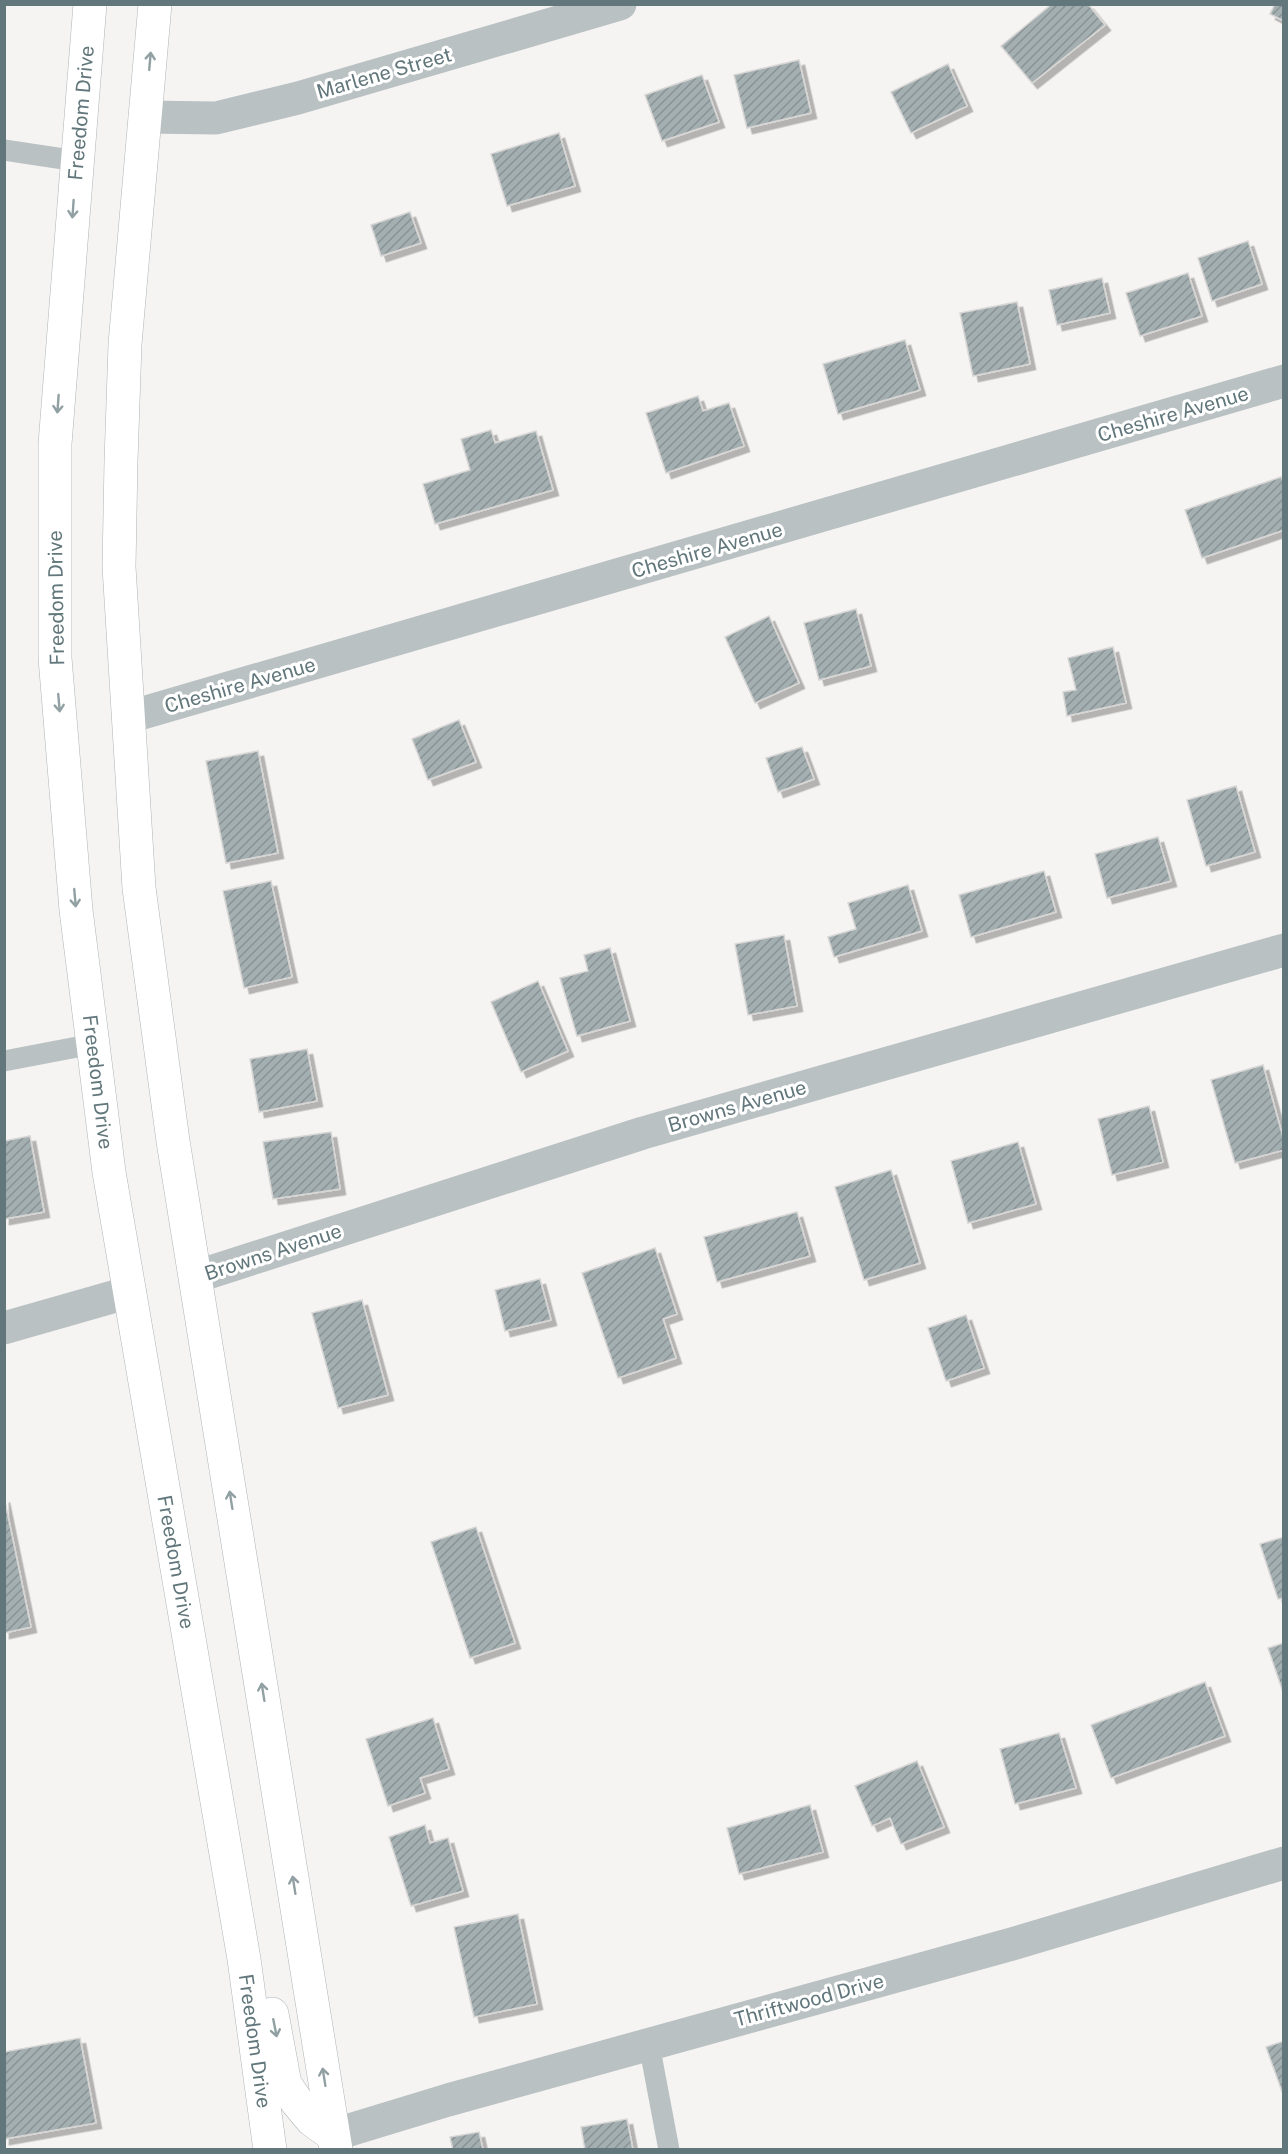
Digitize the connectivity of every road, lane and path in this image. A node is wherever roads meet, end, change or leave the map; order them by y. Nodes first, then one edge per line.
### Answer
1 (90, 4) edge
2 (155, 4) edge
3 (620, 4) edge
4 (145, 117) junction
5 (4, 150) edge
6 (77, 161) junction
7 (1284, 381) edge
8 (129, 717) junction
9 (1284, 950) edge
10 (93, 1044) junction
11 (4, 1061) edge
12 (195, 1277) junction
13 (130, 1292) junction
14 (4, 1328) edge
15 (180, 1586) junction
16 (1284, 1863) edge
17 (649, 2044) junction
18 (335, 2142) edge
19 (270, 2150) edge
20 (669, 2150) edge

1 - 6 main road, Freedom Drive
4 -> 2 main road
3 - 4 street, Marlene Street
4 - 8 main road
5 - 6 lane
6 -> 10 main road, Freedom Drive
7 - 8 street, Cheshire Avenue
8 - 12 main road
9 - 12 street, Browns Avenue
10 - 11 lane
10 - 13 main road, Freedom Drive
18 -> 12 main road
13 - 14 street
13 - 15 main road, Freedom Drive
15 -> 18 main road
15 - 19 main road, Freedom Drive
16 - 17 street, Thriftwood Drive
17 - 18 street, Thriftwood Drive
17 - 20 lane

